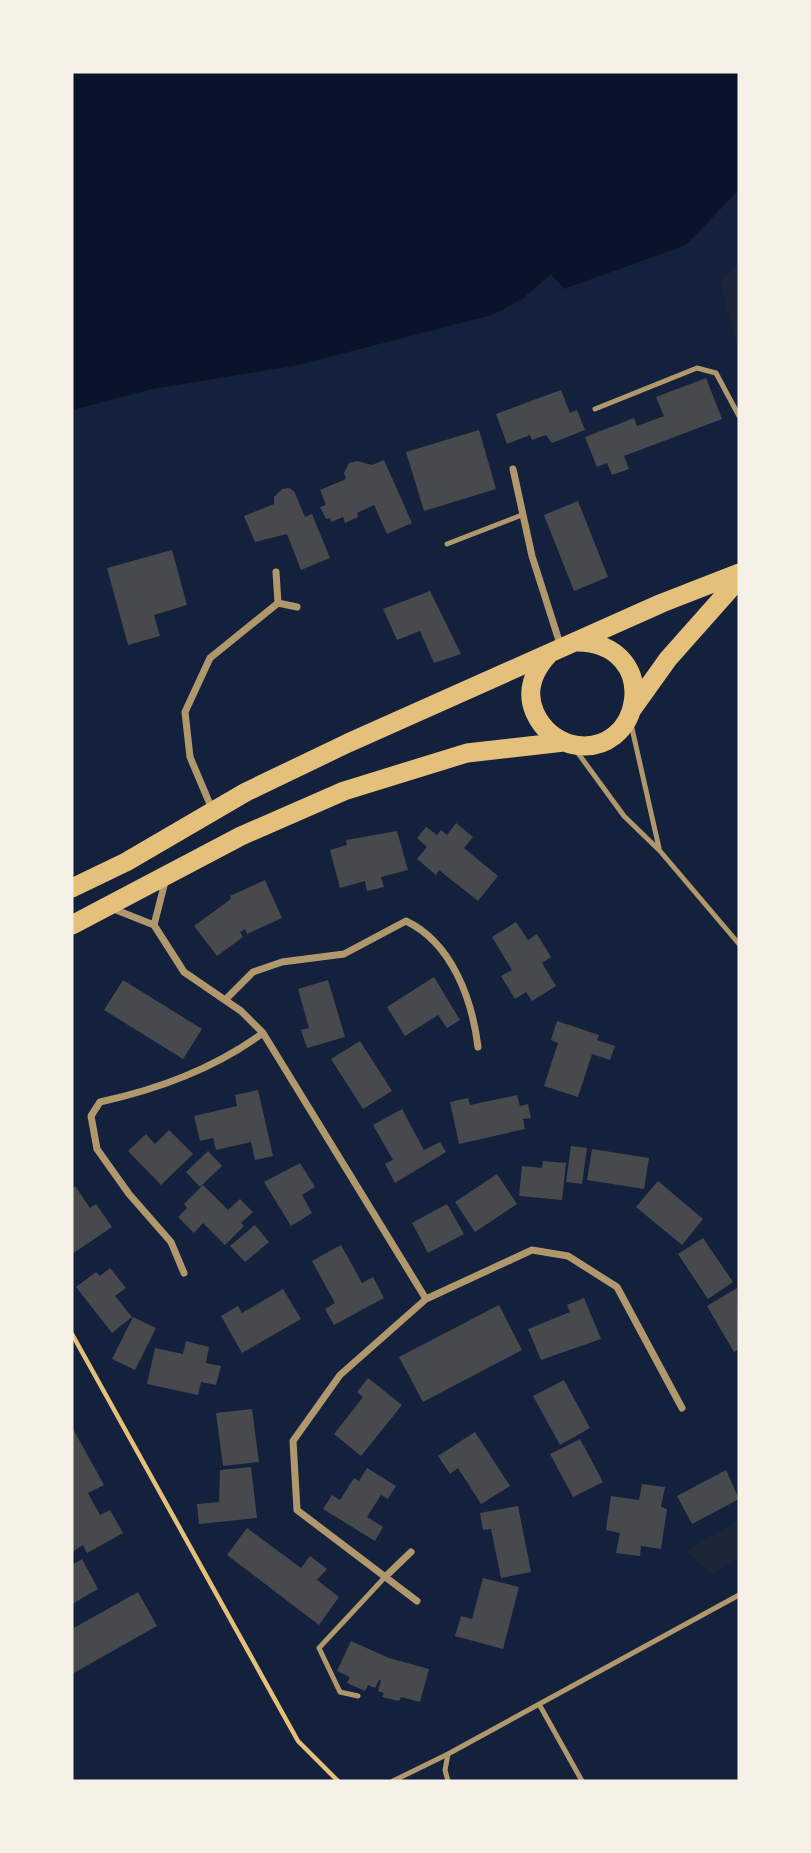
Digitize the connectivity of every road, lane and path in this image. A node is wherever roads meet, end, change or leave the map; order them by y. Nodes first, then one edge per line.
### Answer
1 (595, 409) dead end
2 (739, 416) edge
3 (513, 469) dead end
4 (522, 515) junction
5 (447, 544) dead end
6 (276, 572) dead end
7 (739, 573) edge
8 (739, 579) edge
9 (278, 603) junction
10 (298, 607) dead end
11 (562, 648) junction
12 (631, 712) junction
13 (568, 743) junction
14 (214, 813) junction
15 (660, 851) junction
16 (167, 876) junction
17 (72, 888) edge
18 (109, 907) junction
19 (72, 925) edge
20 (154, 925) junction
21 (739, 944) edge
22 (225, 1000) junction
23 (263, 1033) junction
24 (478, 1047) dead end
25 (184, 1273) dead end
26 (426, 1299) junction
27 (72, 1334) edge
28 (682, 1408) dead end
29 (411, 1552) dead end
30 (386, 1576) junction
31 (739, 1595) edge
32 (417, 1601) dead end
33 (358, 1696) dead end
34 (539, 1704) junction
35 (448, 1754) junction
36 (338, 1781) edge
37 (393, 1781) edge
38 (448, 1781) edge
39 (582, 1781) edge

1 - 2 lane
3 - 4 street
4 - 5 lane
4 - 11 street
6 - 9 street
7 - 11 highway
8 - 12 highway
9 - 10 street
9 - 14 street
11 - 12 highway
11 - 13 highway
11 - 14 highway
12 - 13 highway
12 - 15 lane
13 - 15 lane
13 - 16 highway
14 - 17 highway
15 - 21 lane
16 - 18 highway
16 - 20 street
18 - 19 highway
18 - 20 street
20 - 22 street
22 - 23 street
22 - 24 street
23 - 25 street
23 - 26 street
26 - 28 street
26 - 30 street
27 - 36 path
29 - 30 street
30 - 32 street
30 - 33 lane
31 - 34 lane
34 - 35 lane
34 - 39 lane
35 - 37 lane
35 - 38 lane

